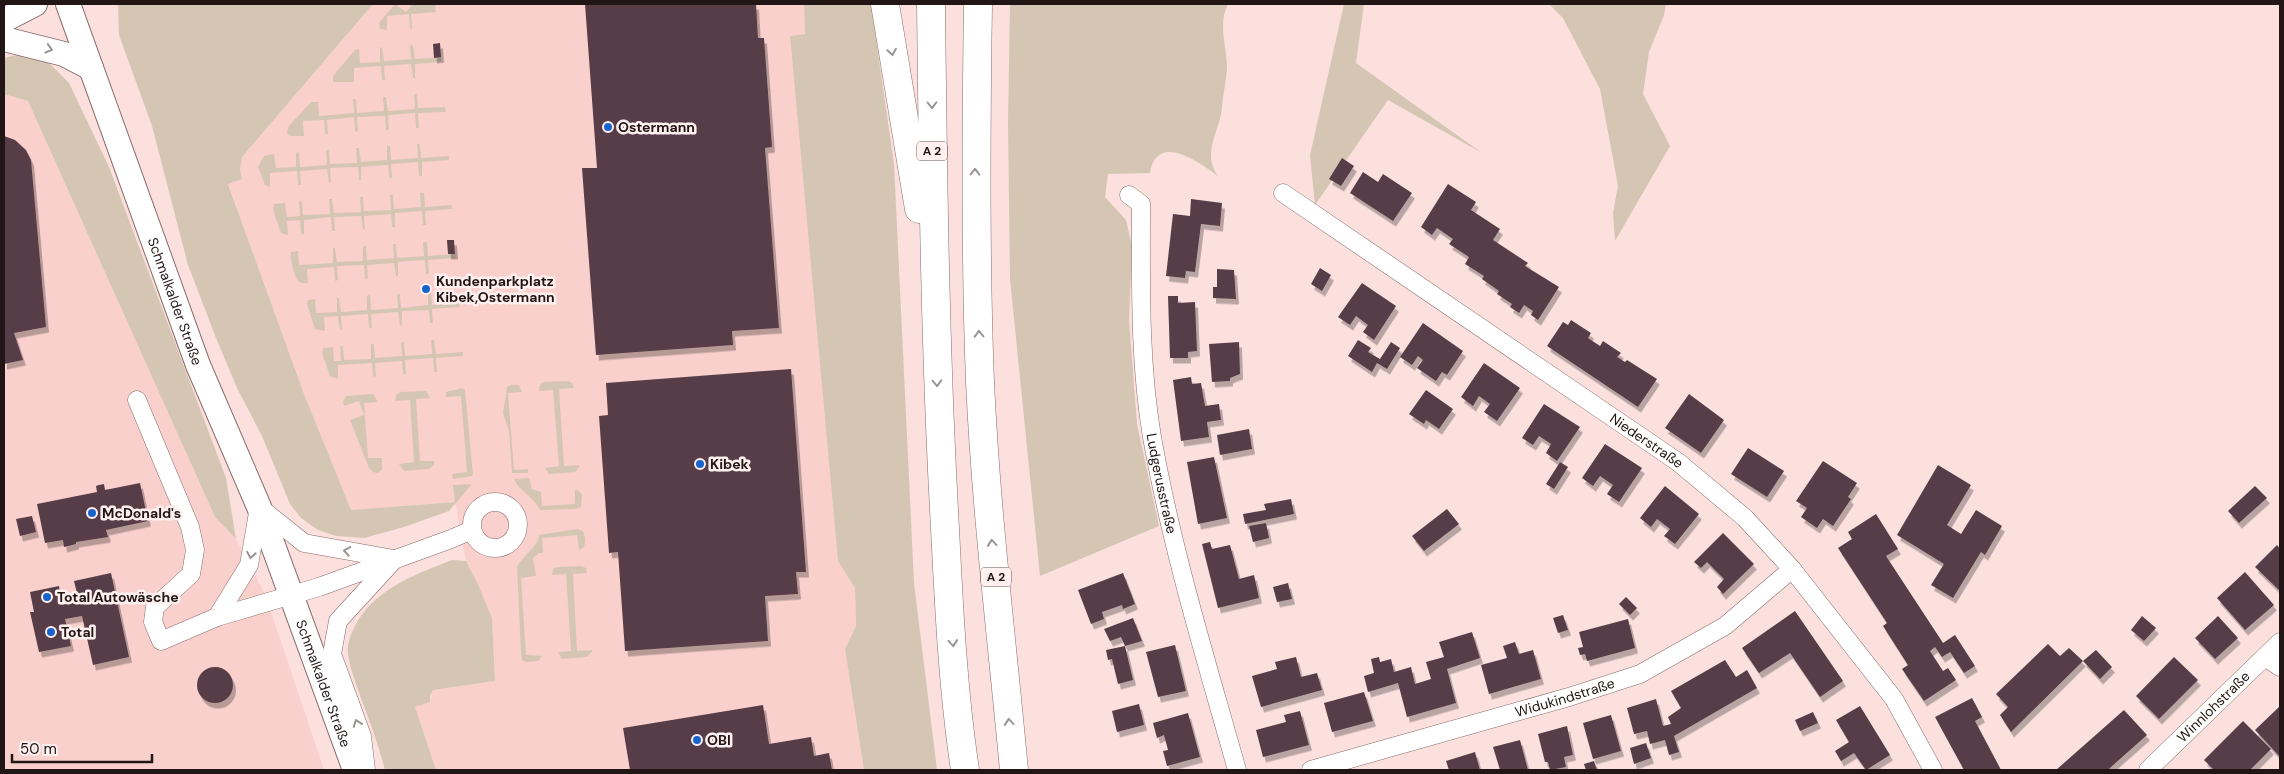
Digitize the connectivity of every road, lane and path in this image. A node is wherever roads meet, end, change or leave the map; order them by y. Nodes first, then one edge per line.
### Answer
1 (35, 4) edge
2 (68, 4) edge
3 (885, 4) edge
4 (931, 4) edge
5 (978, 4) edge
6 (4, 20) edge
7 (4, 39) edge
8 (91, 68) junction
9 (1283, 193) dead end
10 (1129, 195) dead end
11 (934, 299) junction
12 (137, 400) dead end
13 (259, 507) junction
14 (472, 530) dead end
15 (395, 559) junction
16 (1792, 569) junction
17 (291, 596) junction
18 (217, 617) junction
19 (2280, 642) edge
20 (2265, 657) junction
21 (2280, 667) edge
22 (355, 770) edge
23 (366, 770) edge
24 (965, 770) edge
25 (1014, 770) edge
26 (1237, 770) edge
27 (1311, 770) edge
28 (1933, 770) edge
29 (2148, 770) edge

1 - 6 main road
2 - 8 main road, Schmalkalder Straße
3 -> 11 highway
4 -> 11 highway, A 2
25 -> 5 highway, A 2
7 -> 8 main road
8 - 13 main road, Schmalkalder Straße
9 - 16 street, Niederstraße
10 - 26 street, Ludgerusstraße
11 -> 24 highway, A 2
12 - 18 street
15 -> 13 street
13 - 17 main road, Schmalkalder Straße
13 -> 18 street
14 - 15 street
15 - 17 street
23 -> 15 street
16 - 27 street, Widukindstraße
16 - 28 street, Niederstraße
17 - 18 street
17 - 22 main road, Schmalkalder Straße
19 - 20 street, Winnlohstraße
20 - 21 street
20 - 29 street, Winnlohstraße

